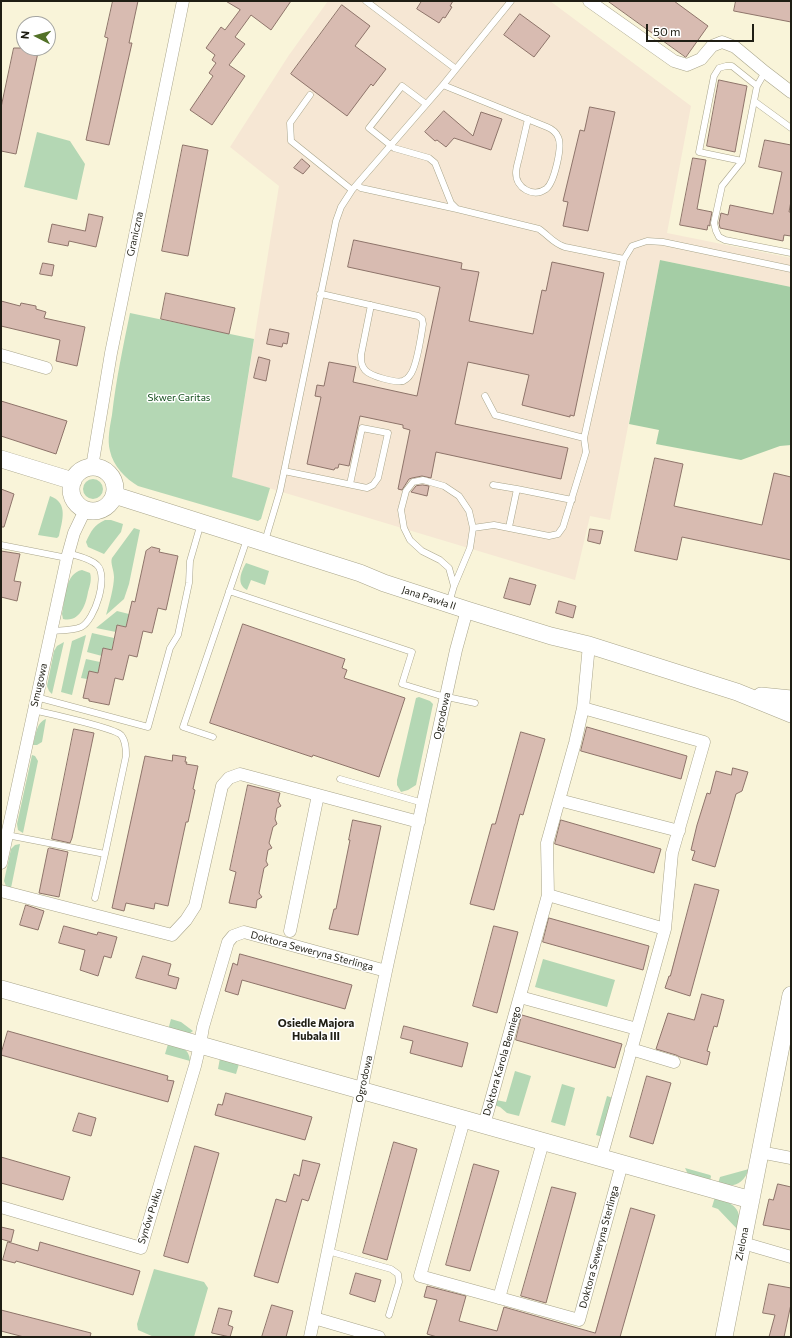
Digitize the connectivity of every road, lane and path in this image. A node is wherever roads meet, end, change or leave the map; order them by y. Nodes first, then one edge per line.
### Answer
1 (183, 1) edge
2 (366, 1) edge
3 (511, 1) edge
4 (589, 1) edge
5 (456, 69) junction
6 (765, 72) junction
7 (443, 85) junction
8 (757, 86) junction
9 (791, 92) edge
10 (310, 95) dead end
11 (754, 101) junction
12 (426, 104) junction
13 (528, 119) junction
14 (791, 128) edge
15 (390, 145) junction
16 (742, 161) junction
17 (357, 185) junction
18 (352, 190) junction
19 (457, 209) junction
20 (791, 253) edge
21 (624, 259) junction
22 (791, 268) edge
23 (320, 294) junction
24 (371, 305) junction
25 (1, 355) edge
26 (46, 368) dead end
27 (485, 396) dead end
28 (584, 438) junction
29 (1, 459) edge
30 (92, 467) junction
31 (284, 471) junction
32 (73, 481) junction
33 (350, 484) junction
34 (493, 485) dead end
35 (517, 489) junction
36 (114, 495) junction
37 (572, 500) junction
38 (85, 510) junction
39 (201, 523) junction
40 (509, 527) junction
41 (473, 528) junction
42 (247, 537) junction
43 (264, 543) junction
44 (1, 545) edge
45 (67, 555) junction
46 (454, 586) junction
47 (229, 591) junction
48 (449, 604) junction
49 (467, 610) junction
50 (50, 631) junction
51 (589, 645) junction
52 (746, 695) junction
53 (36, 697) junction
54 (446, 697) junction
55 (791, 699) edge
56 (475, 703) dead end
57 (583, 708) junction
58 (33, 710) junction
59 (791, 714) edge
60 (213, 737) dead end
61 (340, 779) dead end
62 (318, 795) junction
63 (559, 800) junction
64 (423, 802) junction
65 (419, 822) junction
66 (679, 831) junction
67 (7, 835) junction
68 (105, 854) junction
69 (1, 863) edge
70 (1, 892) edge
71 (548, 896) junction
72 (96, 898) dead end
73 (665, 929) junction
74 (290, 931) dead end
75 (386, 971) junction
76 (1, 989) edge
77 (791, 994) edge
78 (520, 996) junction
79 (637, 1029) junction
80 (200, 1045) junction
81 (631, 1049) junction
82 (674, 1062) dead end
83 (362, 1091) junction
84 (464, 1120) junction
85 (484, 1126) junction
86 (543, 1142) junction
87 (760, 1152) junction
88 (601, 1158) junction
89 (791, 1158) edge
90 (622, 1164) junction
91 (751, 1200) junction
92 (1, 1207) edge
93 (743, 1243) junction
94 (328, 1251) junction
95 (791, 1257) edge
96 (499, 1298) junction
97 (390, 1315) dead end
98 (314, 1318) junction
99 (310, 1337) edge
100 (380, 1337) edge
101 (724, 1337) edge

1 - 30 street, Graniczna
2 - 5 lane
3 - 5 lane
4 - 6 street
5 - 7 lane
6 - 8 lane
6 - 9 street
7 - 12 lane
7 - 13 lane
8 - 11 lane
8 - 16 lane
10 - 18 lane
11 - 14 lane
11 - 16 lane
12 - 15 lane
12 - 15 lane
13 - 13 lane
15 - 17 lane
15 - 19 lane
16 - 20 lane
17 - 18 lane
17 - 19 lane
18 - 23 lane
19 - 21 lane
21 - 22 lane
21 - 28 lane
23 - 24 lane
23 - 31 lane
24 - 24 lane
25 - 26 street
27 - 28 lane
28 - 37 lane
29 - 32 street
30 - 32 street
30 - 36 street
31 - 33 lane
31 - 43 lane
32 - 38 street
33 - 33 lane
34 - 35 lane
35 - 37 lane
35 - 40 lane
36 - 38 street
36 - 39 street, Jana Pawła II
37 - 40 lane
38 - 45 street, Smugowa
39 - 42 street, Jana Pawła II
39 - 53 lane
40 - 41 lane
41 - 46 lane
41 - 46 lane
42 - 43 street, Jana Pawła II
42 - 47 lane
43 - 48 street, Jana Pawła II
44 - 45 lane
45 - 50 street, Smugowa
45 - 50 lane
46 - 48 lane
47 - 54 lane
47 - 60 lane
48 - 49 street, Jana Pawła II
49 - 51 street, Jana Pawła II
49 - 54 street, Ogrodowa
50 - 53 street, Smugowa
51 - 52 street, Jana Pawła II
51 - 57 street, Doktora Karola Benniego
52 - 55 street, Jana Pawła II
52 - 59 street, Jana Pawła II
53 - 58 street, Smugowa
54 - 56 lane
54 - 64 street, Ogrodowa
57 - 63 street, Doktora Karola Benniego
57 - 66 street
58 - 67 street, Smugowa
58 - 68 lane
61 - 64 lane
62 - 65 street
62 - 70 street
62 - 74 street
63 - 66 street
63 - 71 street, Doktora Karola Benniego
64 - 65 street, Ogrodowa
65 - 75 street, Ogrodowa
66 - 73 street
67 - 68 lane
67 - 69 street, Smugowa
68 - 72 lane
71 - 73 street
71 - 78 street, Doktora Karola Benniego
73 - 79 street
75 - 80 street, Doktora Seweryna Sterlinga
75 - 83 street, Ogrodowa
76 - 80 street
77 - 87 street, Zielona
78 - 79 street, Doktora Karola Benniego
78 - 85 street, Doktora Karola Benniego
79 - 81 street
80 - 83 street
80 - 92 street, Synów Pułku
81 - 82 street
81 - 88 street
83 - 84 street
83 - 94 street, Ogrodowa
84 - 85 street
84 - 96 street, Doktora Seweryna Sterlinga
85 - 86 street
86 - 88 street
86 - 96 street
87 - 89 street
87 - 91 street, Zielona
88 - 90 street
90 - 91 street
90 - 96 street, Doktora Seweryna Sterlinga
91 - 93 street, Zielona
93 - 95 street
93 - 101 street, Zielona
94 - 97 lane
94 - 98 street, Ogrodowa
98 - 99 street, Ogrodowa
98 - 100 street

